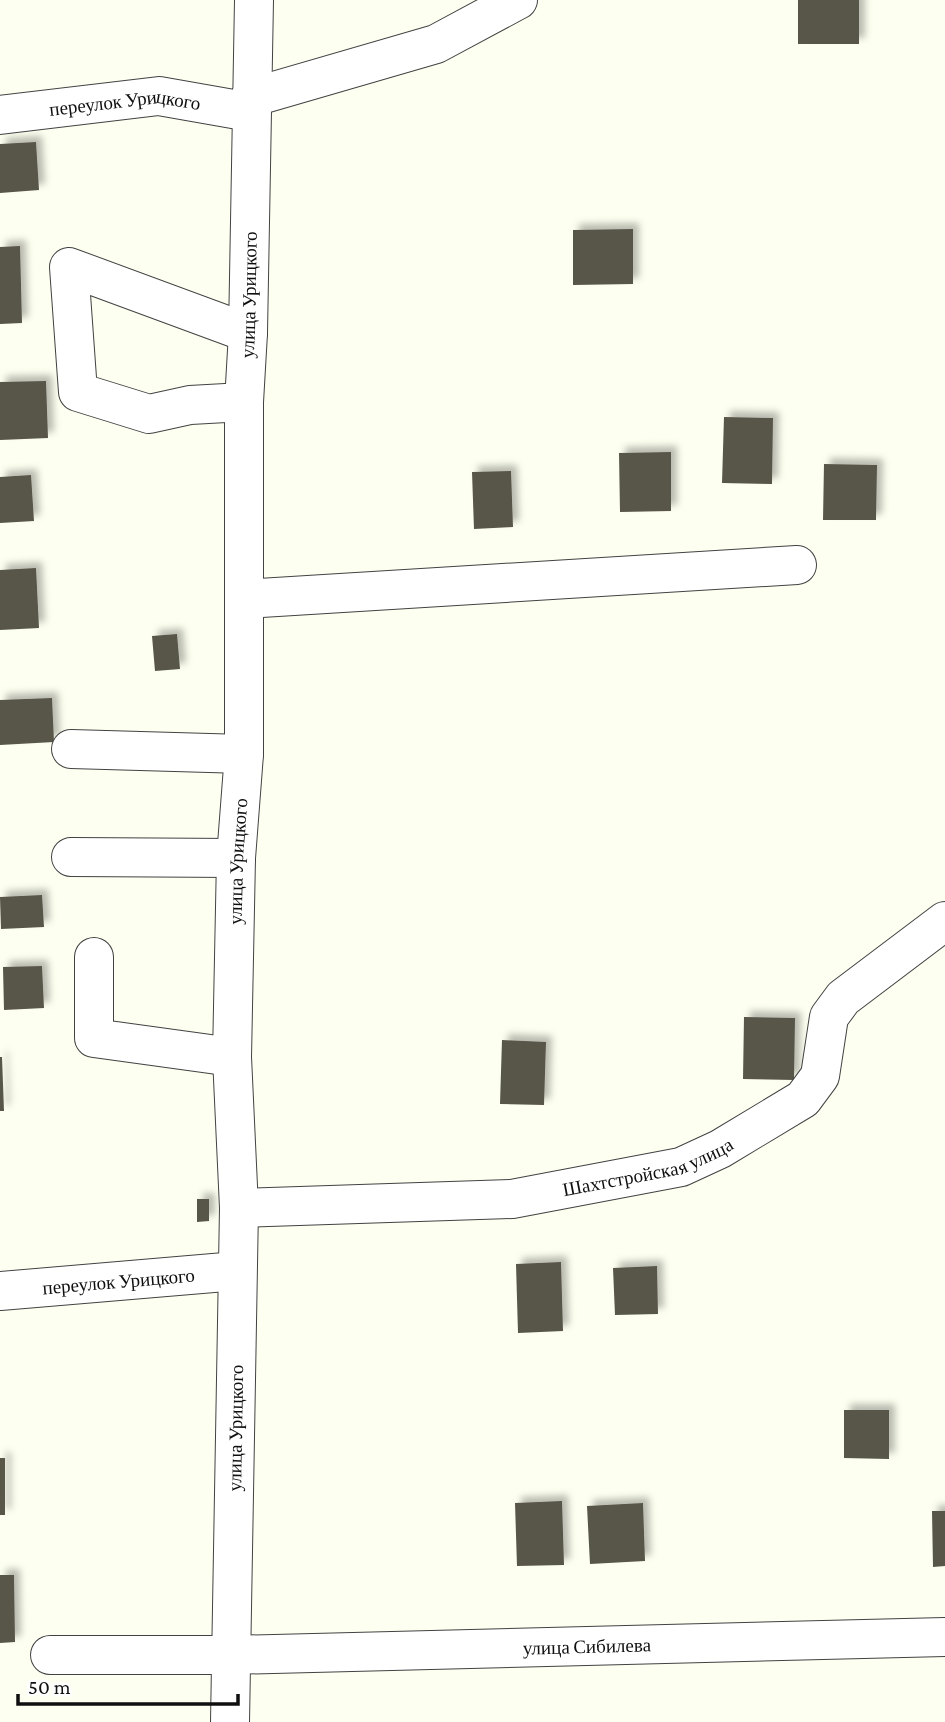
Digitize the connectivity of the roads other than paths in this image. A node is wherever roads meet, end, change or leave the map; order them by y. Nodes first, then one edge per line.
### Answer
1 (254, 0) edge
2 (518, 0) edge
3 (250, 105) junction
4 (0, 115) edge
5 (248, 333) junction
6 (244, 402) junction
7 (797, 565) dead end
8 (244, 599) junction
9 (71, 749) dead end
10 (244, 754) junction
11 (71, 857) dead end
12 (236, 858) junction
13 (945, 921) edge
14 (94, 957) dead end
15 (232, 1057) junction
16 (239, 1208) junction
17 (237, 1271) junction
18 (0, 1291) edge
19 (945, 1637) edge
20 (230, 1654) junction
21 (50, 1655) dead end
22 (230, 1722) edge

1 - 3 street, улица Урицкого
2 - 3 street
3 - 4 street, переулок Урицкого
3 - 5 street, улица Урицкого
5 - 6 street, улица Урицкого
5 - 6 street
6 - 8 street, улица Урицкого
7 - 8 street
8 - 10 street, улица Урицкого
9 - 10 street
10 - 12 street, улица Урицкого
11 - 12 street
12 - 15 street, улица Урицкого
13 - 16 street, Шахтстройская улица
14 - 15 street
15 - 16 street, улица Урицкого
16 - 17 street, улица Урицкого
17 - 18 street, переулок Урицкого
17 - 20 street, улица Урицкого
19 - 20 street, улица Сибилева
20 - 21 street, улица Сибилева
20 - 22 street, улица Урицкого

